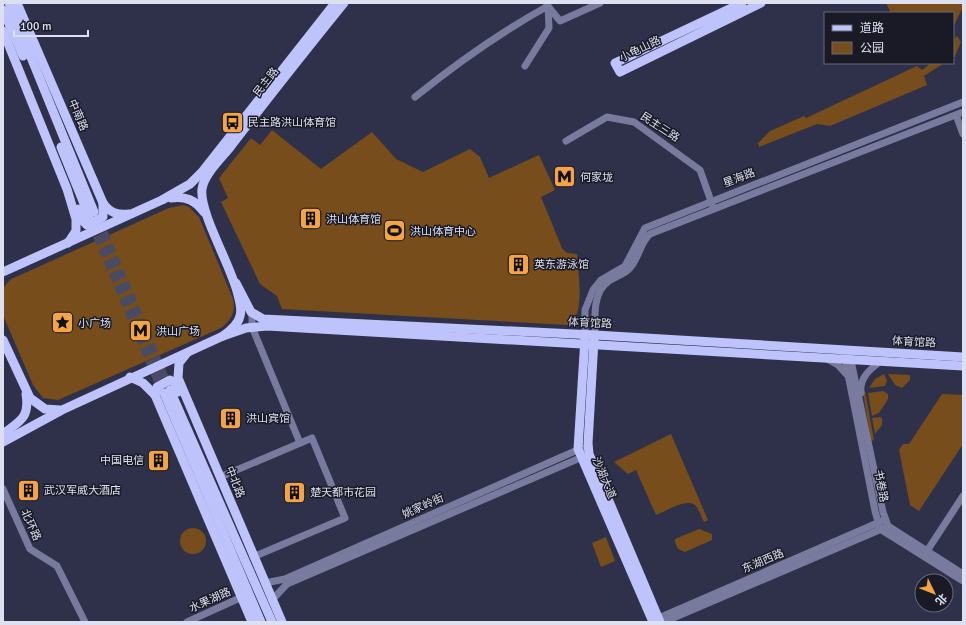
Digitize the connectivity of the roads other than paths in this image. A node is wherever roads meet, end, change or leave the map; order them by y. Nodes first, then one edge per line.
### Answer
1 (9, 3) edge
2 (17, 3) edge
3 (335, 3) edge
4 (344, 3) edge
5 (591, 3) edge
6 (600, 3) edge
7 (742, 3) edge
8 (761, 3) edge
9 (547, 4) edge
10 (3, 10) edge
11 (580, 12) junction
12 (15, 16) junction
13 (3, 31) edge
14 (14, 35) junction
15 (31, 37) junction
16 (12, 51) junction
17 (525, 66) dead end
18 (415, 97) dead end
19 (963, 102) edge
20 (959, 114) edge
21 (963, 134) edge
22 (566, 141) dead end
23 (205, 174) junction
24 (67, 189) junction
25 (162, 200) junction
26 (711, 201) junction
27 (103, 203) junction
28 (714, 210) junction
29 (134, 213) junction
30 (207, 216) junction
31 (67, 244) junction
32 (3, 272) edge
33 (236, 283) junction
34 (252, 314) junction
35 (252, 327) junction
36 (594, 335) junction
37 (223, 336) junction
38 (3, 340) edge
39 (588, 341) junction
40 (188, 352) junction
41 (847, 355) junction
42 (963, 357) edge
43 (825, 358) junction
44 (881, 361) junction
45 (963, 366) edge
46 (848, 375) junction
47 (130, 377) junction
48 (25, 389) junction
49 (163, 393) junction
50 (860, 401) junction
51 (188, 402) junction
52 (62, 410) junction
53 (3, 434) edge
54 (3, 442) edge
55 (300, 443) junction
56 (585, 452) junction
57 (220, 477) junction
58 (3, 489) edge
59 (963, 496) edge
60 (230, 502) junction
61 (208, 518) junction
62 (886, 523) junction
63 (879, 526) junction
64 (236, 549) junction
65 (927, 552) junction
66 (253, 557) junction
67 (963, 574) edge
68 (963, 581) edge
69 (265, 583) junction
70 (242, 597) junction
71 (272, 600) junction
72 (656, 621) edge
73 (84, 622) edge
74 (187, 622) edge
75 (252, 622) edge
76 (261, 622) edge
77 (272, 622) edge
78 (282, 622) edge

1 - 12 main road, 中南路
2 - 15 main road, 中南路
3 - 23 main road, 民主路
4 - 23 main road, 民主路
5 - 11 street
6 - 11 street
7 - 8 main road, 小龟山路
9 - 11 street
9 - 17 street
9 - 18 street
10 - 14 main road, 中南路
12 - 14 main road, 中南路
12 - 15 main road
13 - 16 main road
14 - 16 main road
15 - 27 main road, 中南路
16 - 24 main road
19 - 26 street, 星海路
20 - 21 street
20 - 28 street, 星海路
22 - 26 street, 民主三路
23 - 25 main road
23 - 30 main road
24 - 27 main road
24 - 31 main road
25 - 29 main road
25 - 30 main road
26 - 28 street, 民主三路
26 - 39 street, 星海路
27 - 29 main road
28 - 36 street, 星海路
29 - 31 main road
30 - 33 main road
31 - 32 main road
33 - 34 main road
33 - 37 main road
34 - 35 street
34 - 39 main road, 体育馆路
35 - 37 main road, 体育馆路
35 - 39 main road, 体育馆路
35 - 55 street
36 - 39 main road, 体育馆路
36 - 41 main road, 体育馆路
37 - 40 main road
38 - 48 main road
39 - 43 main road, 体育馆路
39 - 56 main road, 沙湖大道
40 - 47 main road
40 - 51 main road, 中北路
41 - 42 main road, 体育馆路
41 - 43 main road, 体育馆路
41 - 44 main road, 体育馆路
41 - 46 street, 书卷路
41 - 50 street, 书卷路
43 - 46 street
44 - 45 main road, 体育馆路
44 - 50 street
46 - 63 street, 书卷路
47 - 49 main road, 中北路
47 - 52 main road
48 - 52 main road
48 - 53 main road
49 - 51 main road
49 - 61 main road, 中北路
49 - 64 main road, 中北路
50 - 62 street, 书卷路
51 - 57 main road, 中北路
52 - 54 main road
55 - 57 street
55 - 66 street
56 - 69 street, 姚家岭街
56 - 71 street, 姚家岭街
56 - 72 main road, 沙湖大道
57 - 60 main road, 中北路
58 - 73 street, 北环路
59 - 65 street
60 - 64 main road
60 - 66 main road, 中北路
61 - 64 main road
61 - 70 main road, 中北路
62 - 63 street, 东湖西路
62 - 65 street
63 - 68 street
63 - 72 street, 东湖西路
64 - 76 main road, 中北路
64 - 77 main road, 中北路
65 - 67 street
66 - 69 main road, 中北路
69 - 71 main road, 中北路
70 - 74 street, 水果湖路
70 - 75 main road, 中北路
71 - 78 main road, 中北路

